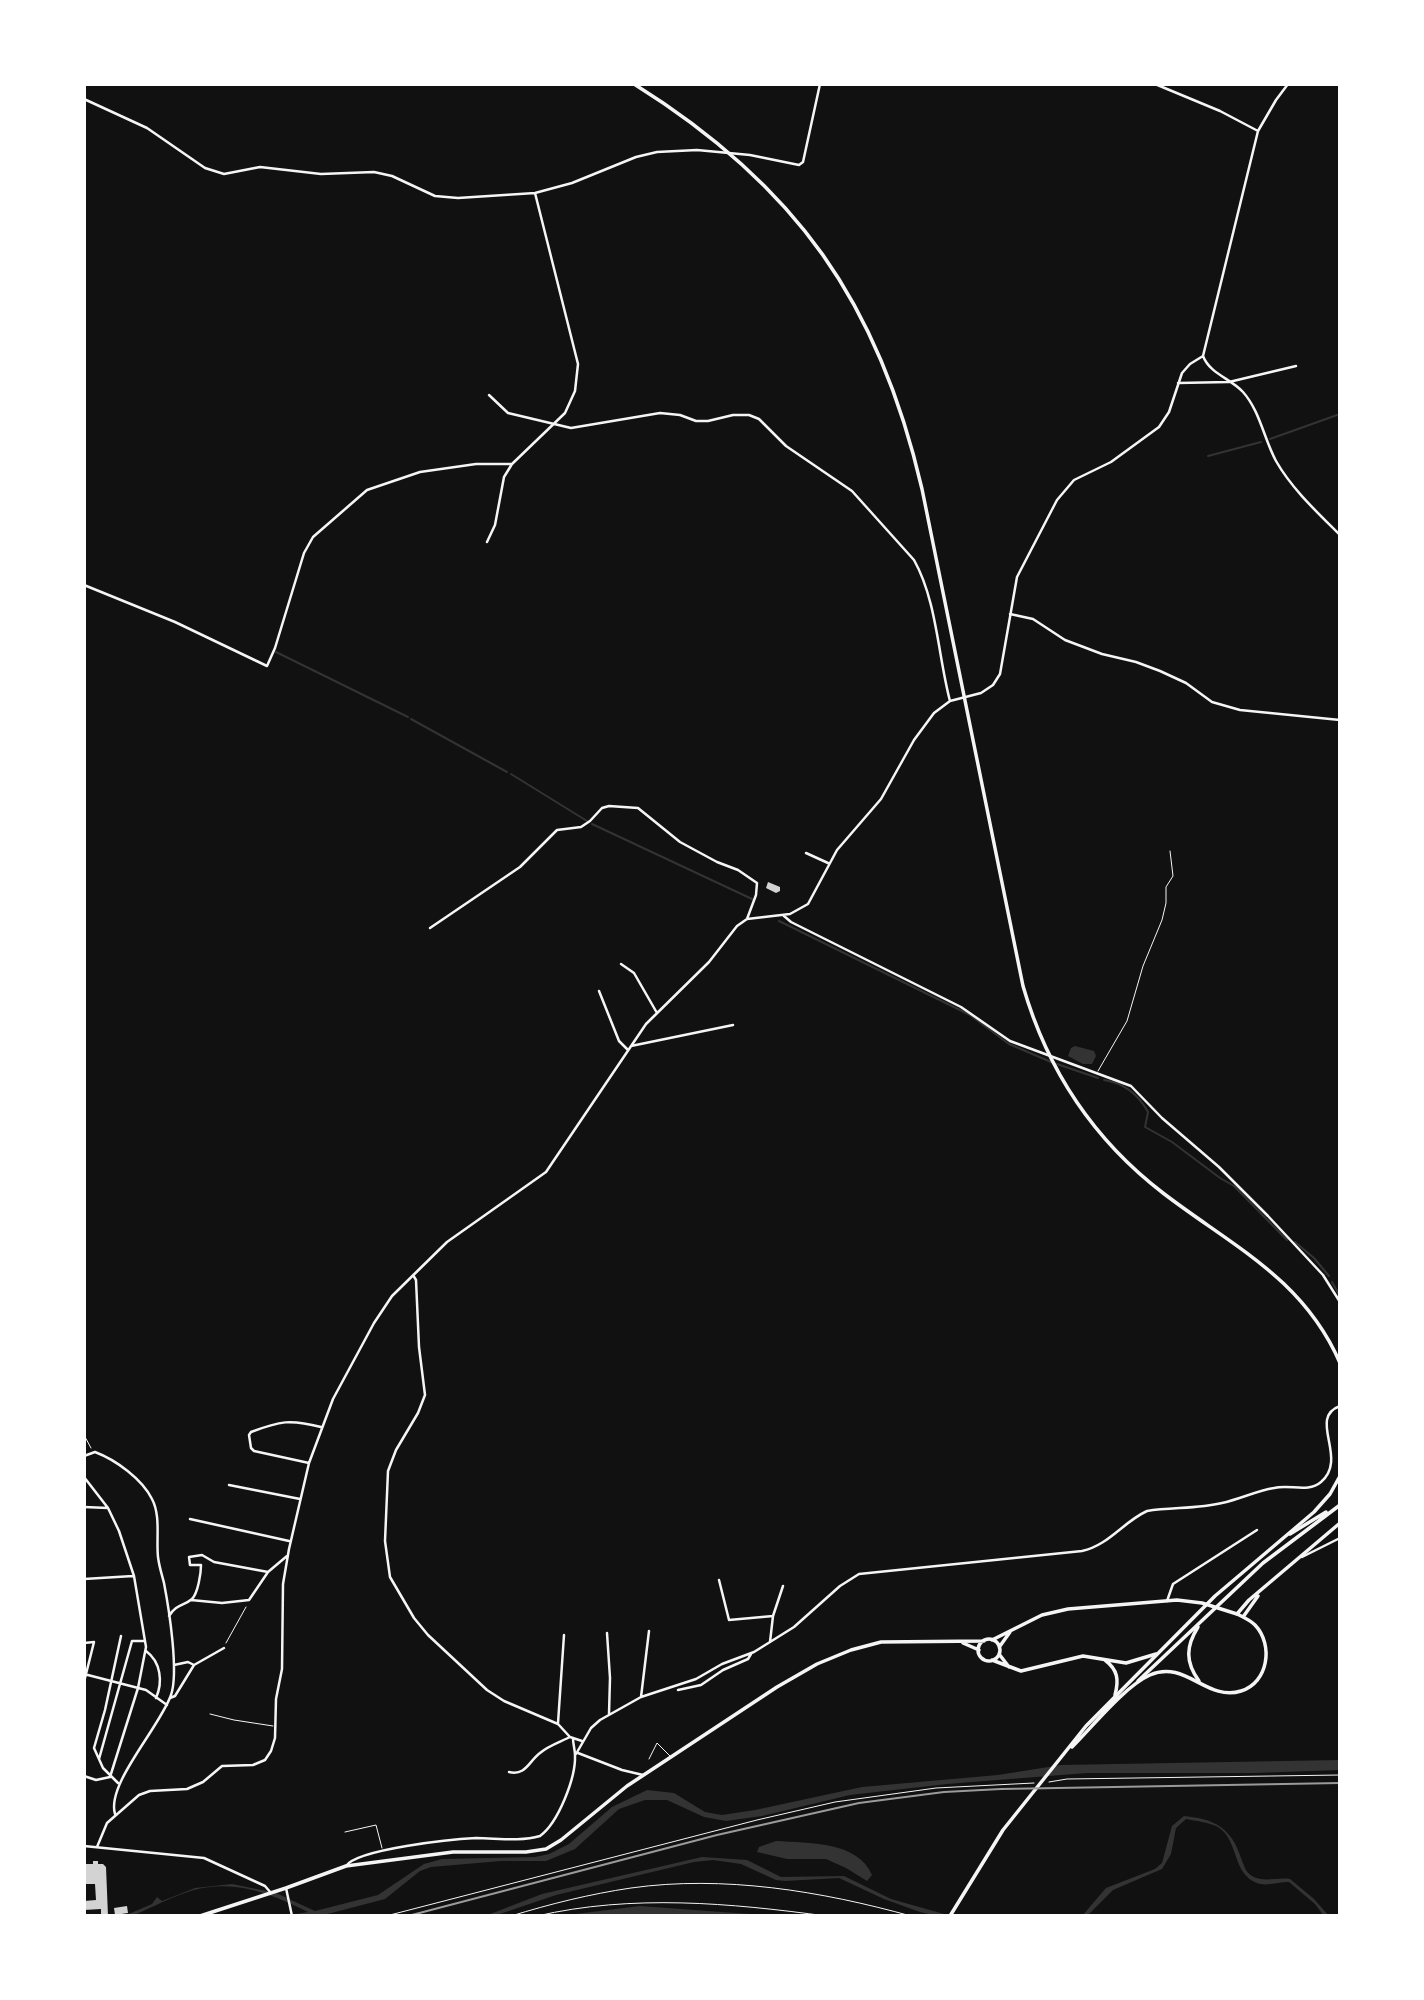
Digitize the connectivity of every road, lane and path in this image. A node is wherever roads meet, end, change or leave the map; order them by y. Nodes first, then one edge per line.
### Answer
1 (634, 84) edge
2 (820, 84) edge
3 (1154, 84) edge
4 (1288, 84) edge
5 (84, 99) edge
6 (1258, 131) junction
7 (535, 193) junction
8 (1203, 356) junction
9 (1296, 366) dead end
10 (1244, 379) junction
11 (1229, 382) junction
12 (1178, 383) junction
13 (1240, 389) junction
14 (489, 395) dead end
15 (554, 425) junction
16 (512, 464) junction
17 (1340, 535) edge
18 (486, 542) dead end
19 (84, 585) edge
20 (1010, 614) junction
21 (950, 701) junction
22 (1340, 720) edge
23 (1170, 851) dead end
24 (806, 853) dead end
25 (830, 864) junction
26 (785, 916) junction
27 (747, 919) junction
28 (430, 928) dead end
29 (621, 964) dead end
30 (599, 991) dead end
31 (657, 1013) junction
32 (733, 1025) dead end
33 (631, 1046) junction
34 (628, 1051) junction
35 (1096, 1073) junction
36 (413, 1275) junction
37 (1340, 1302) edge
38 (1340, 1363) edge
39 (1340, 1406) edge
40 (321, 1427) junction
41 (84, 1435) edge
42 (90, 1452) junction
43 (84, 1456) edge
44 (309, 1463) junction
45 (1340, 1476) edge
46 (84, 1477) edge
47 (229, 1485) dead end
48 (300, 1499) junction
49 (1340, 1505) edge
50 (84, 1507) edge
51 (108, 1508) junction
52 (190, 1519) dead end
53 (1340, 1523) edge
54 (1257, 1530) dead end
55 (1286, 1537) junction
56 (1340, 1538) edge
57 (290, 1541) junction
58 (287, 1556) junction
59 (1302, 1557) junction
60 (268, 1572) junction
61 (134, 1576) junction
62 (84, 1579) edge
63 (719, 1580) dead end
64 (783, 1586) dead end
65 (1261, 1592) junction
66 (191, 1600) junction
67 (249, 1600) junction
68 (1167, 1601) junction
69 (1252, 1605) junction
70 (1237, 1614) junction
71 (772, 1616) junction
72 (1243, 1616) junction
73 (168, 1617) junction
74 (1201, 1622) junction
75 (1254, 1623) junction
76 (1014, 1629) junction
77 (649, 1631) dead end
78 (607, 1633) dead end
79 (564, 1635) dead end
80 (121, 1636) dead end
81 (992, 1640) junction
82 (145, 1641) junction
83 (984, 1641) junction
84 (770, 1642) junction
85 (84, 1643) edge
86 (961, 1643) junction
87 (999, 1647) junction
88 (224, 1648) joint
89 (979, 1650) junction
90 (146, 1651) junction
91 (751, 1654) junction
92 (999, 1654) junction
93 (1156, 1654) junction
94 (1104, 1659) junction
95 (992, 1660) junction
96 (174, 1665) junction
97 (194, 1665) junction
98 (1010, 1668) junction
99 (85, 1674) edge
100 (111, 1681) junction
101 (1199, 1681) junction
102 (84, 1682) edge
103 (121, 1684) junction
104 (1134, 1685) junction
105 (138, 1688) junction
106 (669, 1688) junction
107 (678, 1690) joint
108 (1115, 1695) junction
109 (641, 1697) junction
110 (156, 1698) junction
111 (170, 1698) junction
112 (167, 1705) junction
113 (210, 1714) dead end
114 (609, 1714) junction
115 (558, 1724) junction
116 (276, 1726) junction
117 (572, 1738) junction
118 (582, 1741) junction
119 (577, 1753) junction
120 (670, 1757) junction
121 (99, 1759) junction
122 (649, 1759) dead end
123 (1058, 1761) junction
124 (509, 1772) dead end
125 (643, 1775) junction
126 (1340, 1775) edge
127 (84, 1776) edge
128 (110, 1777) junction
129 (1049, 1782) dead end
130 (118, 1783) junction
131 (1038, 1783) dead end
132 (115, 1814) junction
133 (345, 1832) dead end
134 (84, 1846) edge
135 (97, 1847) junction
136 (383, 1851) junction
137 (346, 1866) junction
138 (286, 1888) junction
139 (271, 1893) junction
140 (292, 1915) edge
141 (200, 1916) edge
142 (386, 1916) edge
143 (511, 1916) edge
144 (537, 1916) edge
145 (826, 1916) edge
146 (911, 1916) edge
147 (950, 1916) edge

1 - 38 main road
2 - 7 street
3 - 6 street
4 - 6 street
5 - 7 street
6 - 8 street
7 - 15 street
8 - 11 street
8 - 12 street
9 - 10 street
10 - 11 street
10 - 13 street
11 - 12 street
11 - 13 street
12 - 20 street
13 - 17 street
14 - 15 street
15 - 16 street
15 - 21 street
16 - 18 street
16 - 19 street
20 - 21 street
20 - 22 street
21 - 25 street
23 - 35 lane
24 - 25 street
25 - 26 street
26 - 27 street
26 - 35 street
27 - 28 street
27 - 31 street
29 - 31 street
30 - 34 street
31 - 33 street
32 - 33 street
33 - 34 street
34 - 36 street
35 - 37 street
36 - 40 street
36 - 115 street
39 - 84 street
40 - 44 street
40 - 44 street
41 - 42 path
42 - 43 street
42 - 73 street
44 - 48 street
45 - 55 main road
46 - 51 street
47 - 48 street
48 - 57 street
49 - 55 main road
49 - 74 main road
50 - 51 street
51 - 61 street
52 - 57 street
53 - 59 main road
54 - 68 street
55 - 93 main road
56 - 59 street
57 - 58 street
58 - 60 street
58 - 116 street
59 - 65 main road
60 - 66 street
60 - 67 street
61 - 62 street
61 - 82 street
63 - 71 street
64 - 71 street
65 - 69 main road
65 - 70 main road
66 - 67 street
66 - 73 street
67 - 88 path
68 - 70 main road
68 - 76 main road
69 - 72 main road
69 - 75 main road
70 - 72 main road
71 - 84 street
72 - 75 main road
73 - 96 street
74 - 101 main road
74 - 104 main road
75 - 101 main road
76 - 81 main road
76 - 87 main road
77 - 109 street
78 - 114 street
79 - 115 street
80 - 100 street
81 - 83 main road
81 - 87 main road
82 - 90 street
82 - 103 street
83 - 86 main road
83 - 89 main road
84 - 91 street
85 - 99 street
86 - 89 main road
86 - 120 main road
87 - 92 main road
88 - 97 street
89 - 95 main road
90 - 105 street
90 - 110 street
91 - 106 street
91 - 107 street
92 - 95 main road
92 - 98 main road
93 - 94 main road
93 - 108 main road
94 - 98 main road
94 - 108 main road
95 - 98 main road
96 - 97 street
96 - 111 street
97 - 111 street
99 - 100 street
99 - 102 street
100 - 103 street
100 - 121 street
101 - 104 main road
103 - 105 street
103 - 121 street
104 - 123 main road
105 - 110 street
105 - 128 street
106 - 107 lane
106 - 109 street
108 - 123 main road
109 - 114 street
110 - 112 street
111 - 112 street
112 - 130 street
113 - 116 lane
114 - 118 street
115 - 117 street
116 - 132 street
117 - 118 street
117 - 119 street
117 - 124 street
118 - 119 street
119 - 125 street
119 - 136 street
120 - 122 lane
120 - 125 main road
121 - 128 street
123 - 147 main road
125 - 137 main road
126 - 129 path
127 - 128 street
128 - 130 street
130 - 132 street
131 - 142 path
132 - 135 street
133 - 136 lane
134 - 135 street
135 - 139 street
136 - 137 street
137 - 138 main road
138 - 139 main road
138 - 140 street
139 - 141 main road
143 - 146 path
144 - 145 path

